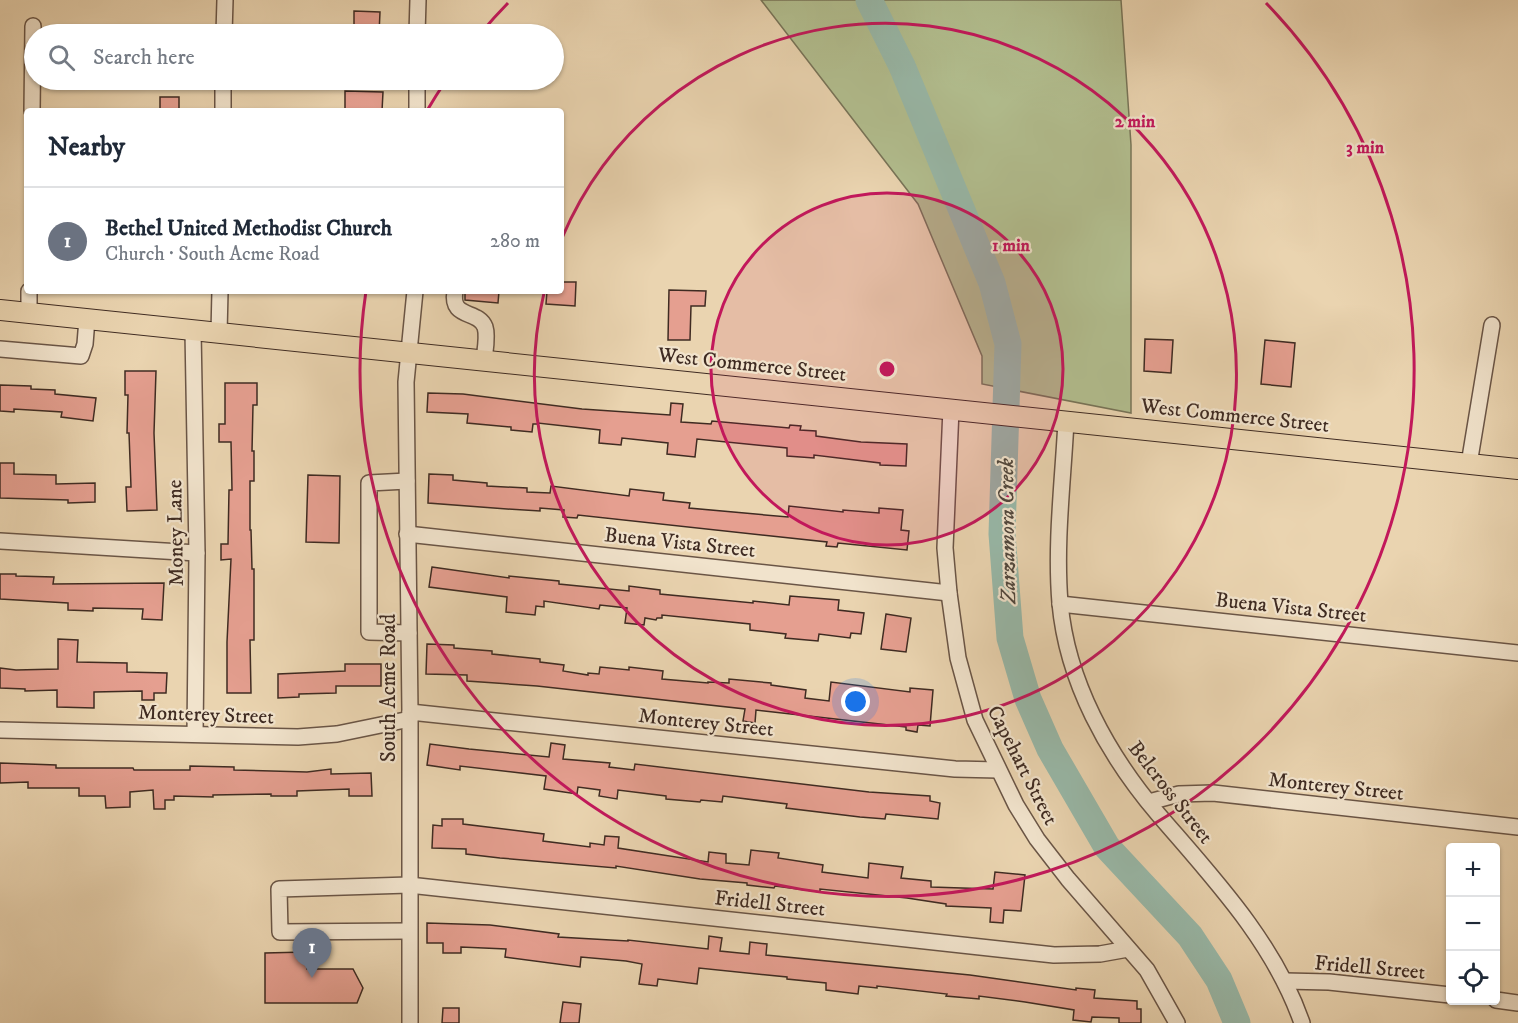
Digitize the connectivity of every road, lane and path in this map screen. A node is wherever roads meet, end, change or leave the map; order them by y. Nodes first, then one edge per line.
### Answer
1 (225, 0) edge
2 (418, 0) edge
3 (224, 24) edge
4 (417, 24) edge
5 (32, 90) edge
6 (224, 90) edge
7 (417, 90) edge
8 (32, 108) edge
9 (223, 108) edge
10 (417, 108) edge
11 (29, 294) edge
12 (220, 294) edge
13 (415, 294) edge
14 (454, 294) edge
15 (0, 310) edge
16 (29, 313) junction
17 (87, 319) junction
18 (1492, 325) dead end
19 (193, 331) junction
20 (219, 333) junction
21 (0, 349) edge
22 (409, 352) junction
23 (484, 360) junction
24 (951, 409) junction
25 (1066, 421) junction
26 (1469, 464) junction
27 (1518, 469) edge
28 (407, 481) junction
29 (407, 534) junction
30 (0, 541) edge
31 (196, 553) junction
32 (949, 593) junction
33 (1060, 604) junction
34 (409, 633) junction
35 (1518, 652) edge
36 (410, 715) junction
37 (0, 730) edge
38 (195, 734) junction
39 (998, 770) junction
40 (1149, 802) junction
41 (1518, 827) edge
42 (409, 885) junction
43 (409, 931) junction
44 (1128, 949) junction
45 (1285, 981) junction
46 (1446, 995) edge
47 (1500, 1000) edge
48 (1518, 1002) edge
49 (410, 1023) edge
50 (1177, 1023) edge
51 (1302, 1023) edge

1 - 3 street
2 - 4 street
5 - 8 street
6 - 9 street
7 - 10 street
11 - 16 street
12 - 20 street
13 - 22 street, South Acme Road
14 - 23 street
15 - 16 main road, West Commerce Street
16 - 17 main road, West Commerce Street
17 - 19 main road, West Commerce Street
17 - 21 street
18 - 26 street
19 - 20 main road, West Commerce Street
19 - 31 street, Money Lane
20 - 22 main road, West Commerce Street
22 - 23 main road, West Commerce Street
22 - 28 street, South Acme Road
23 - 24 main road, West Commerce Street
24 - 25 main road, West Commerce Street
24 - 32 street, Capehart Street
25 - 26 main road, West Commerce Street
25 - 33 street, Belcross Street
26 - 27 main road, West Commerce Street
28 - 29 street, South Acme Road
28 - 34 street
29 - 32 street, Buena Vista Street
29 - 34 street, South Acme Road
30 - 31 street
31 - 38 street, Money Lane
32 - 39 street, Capehart Street
33 - 35 street, Buena Vista Street
33 - 40 street, Belcross Street
34 - 36 street, South Acme Road
36 - 38 street, Monterey Street
36 - 39 street, Monterey Street
36 - 42 street, South Acme Road
37 - 38 street, Monterey Street
39 - 44 street, Capehart Street
40 - 41 street, Monterey Street
40 - 45 street, Belcross Street
42 - 43 street, South Acme Road
42 - 43 street, Fridell Street
42 - 44 street, Fridell Street
43 - 49 street, South Acme Road
44 - 50 street, Capehart Street
45 - 46 street, Fridell Street
45 - 51 street, Belcross Street
47 - 48 street

